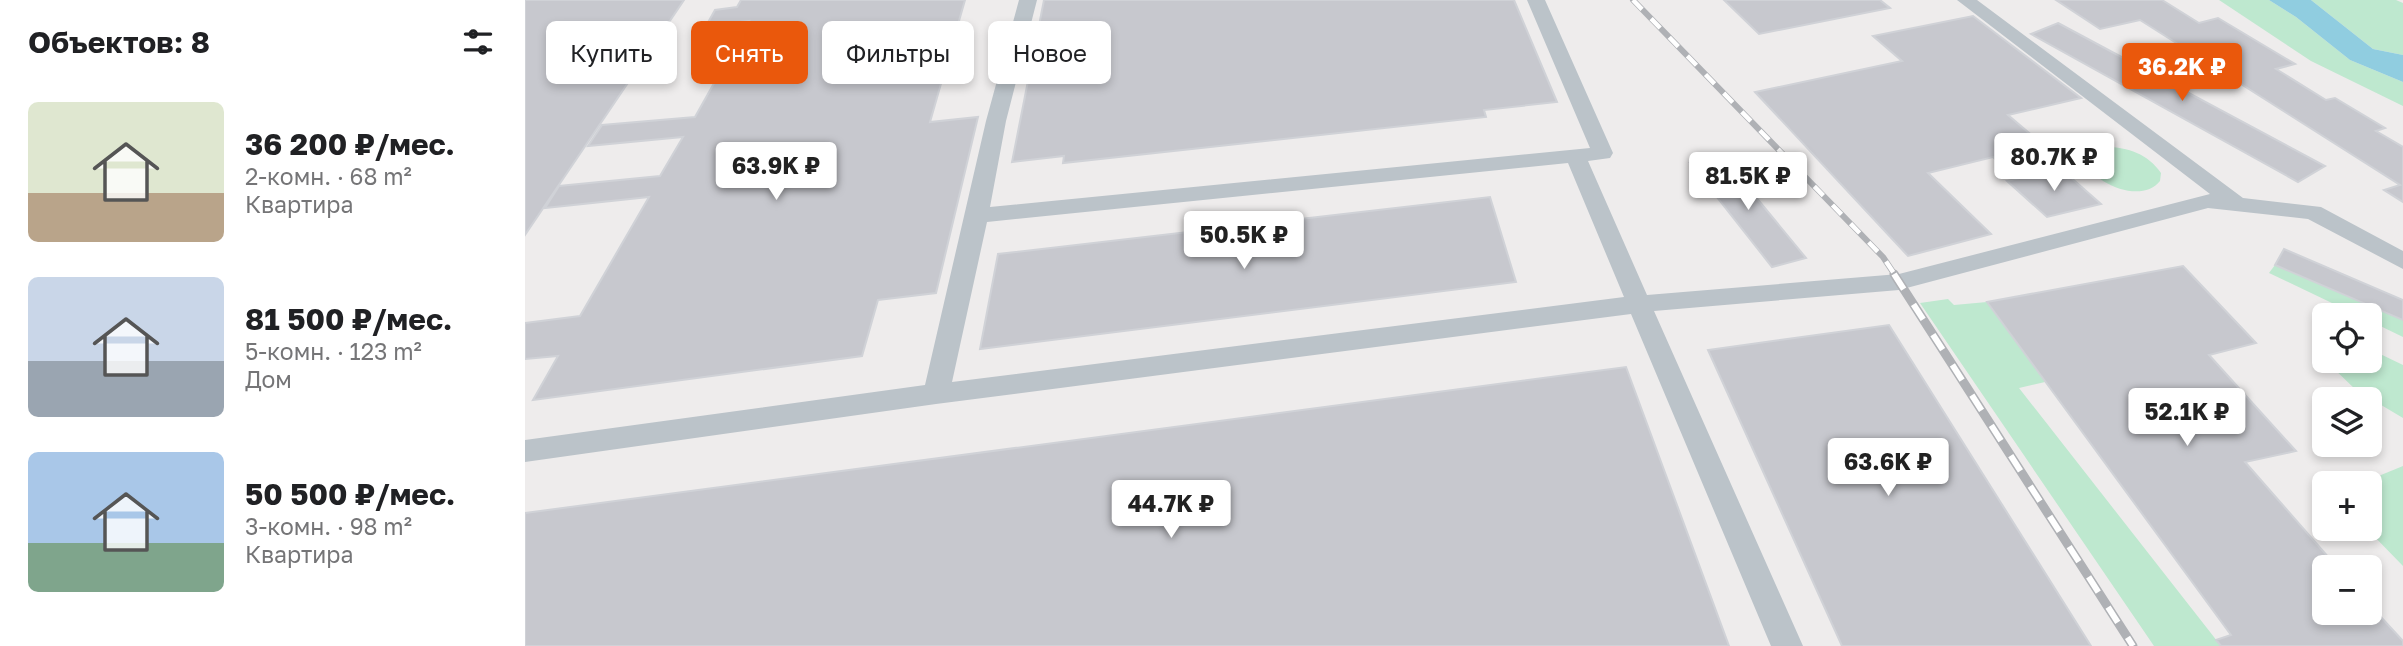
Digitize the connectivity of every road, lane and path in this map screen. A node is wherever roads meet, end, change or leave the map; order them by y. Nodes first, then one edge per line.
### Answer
1 (1028, 0) edge
2 (1536, 0) edge
3 (1966, 0) edge
4 (1575, 156) junction
5 (2237, 204) junction
6 (977, 216) junction
7 (2403, 261) edge
8 (1638, 304) junction
9 (936, 394) junction
10 (525, 451) edge
11 (1787, 646) edge

1 - 6 lane
2 - 4 lane
3 - 5 lane
4 - 6 lane
4 - 8 lane
5 - 7 lane
5 - 8 lane
6 - 9 lane
8 - 9 lane
8 - 11 lane
9 - 10 lane

